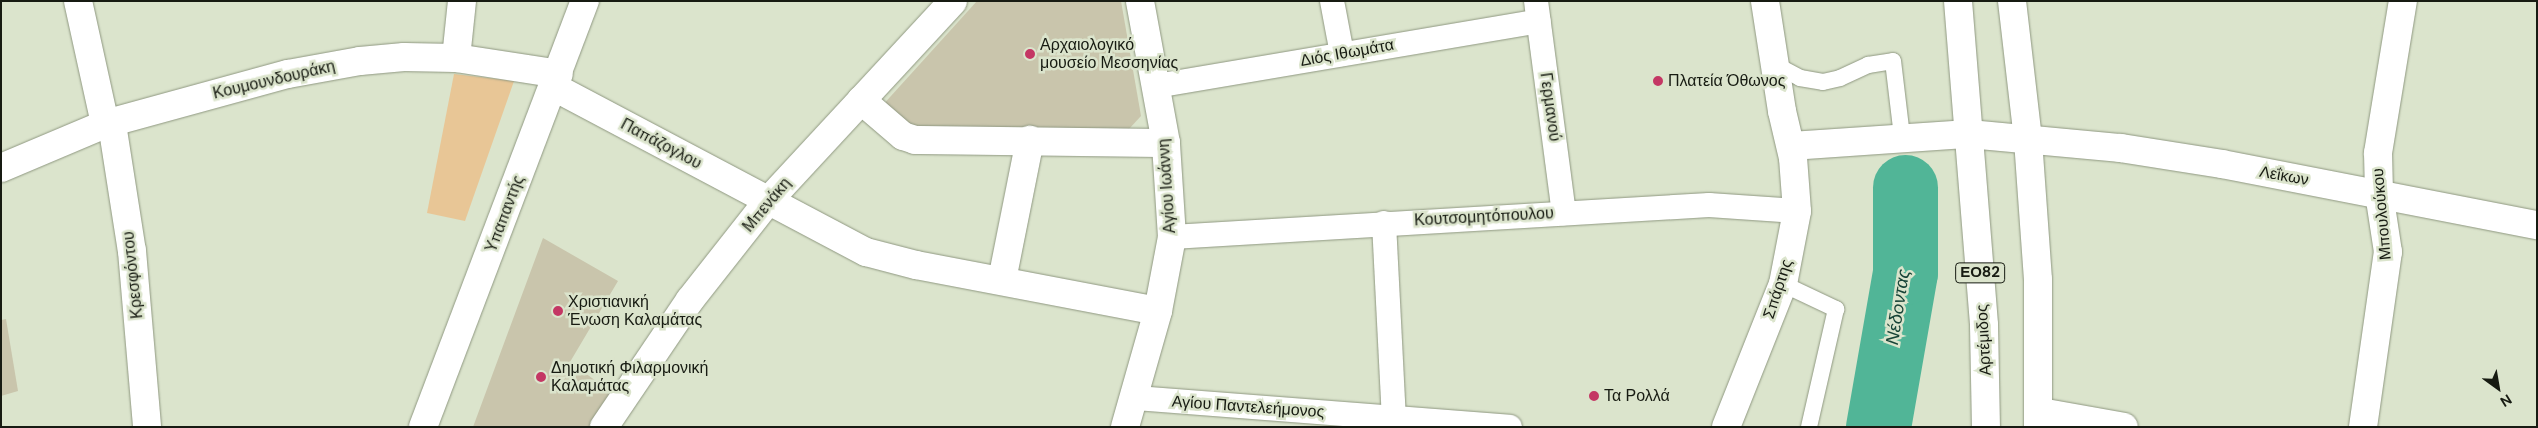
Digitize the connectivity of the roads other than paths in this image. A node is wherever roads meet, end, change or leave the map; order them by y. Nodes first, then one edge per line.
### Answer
1 (78, 1) edge
2 (462, 1) edge
3 (585, 1) edge
4 (953, 1) edge
5 (1140, 1) edge
6 (1332, 1) edge
7 (1765, 1) edge
8 (1958, 1) edge
9 (2012, 1) edge
10 (2403, 1) edge
11 (1537, 11) edge
12 (1342, 54) junction
13 (456, 58) junction
14 (1774, 64) junction
15 (557, 80) junction
16 (1156, 86) junction
17 (862, 100) junction
18 (108, 124) junction
19 (1969, 134) junction
20 (1902, 136) junction
21 (1030, 140) junction
22 (2028, 140) junction
23 (1166, 144) junction
24 (1791, 146) junction
25 (1, 168) edge
26 (2379, 193) junction
27 (768, 201) junction
28 (1797, 211) junction
29 (1564, 213) junction
30 (1384, 223) junction
31 (2537, 225) edge
32 (1172, 237) junction
33 (1002, 280) junction
34 (1783, 284) junction
35 (1158, 311) junction
36 (1135, 398) junction
37 (1394, 418) junction
38 (2039, 419) edge
39 (147, 427) edge
40 (423, 427) edge
41 (604, 427) edge
42 (1124, 427) edge
43 (1510, 427) edge
44 (1726, 427) edge
45 (1809, 427) edge
46 (1986, 427) edge
47 (2124, 427) edge
48 (2363, 427) edge

1 - 18 street, Κρεσφόντου
2 - 13 street
3 - 15 street, Υπαπαντής
4 - 17 street, Μπενάκη
5 - 16 street, Αγίου Ιωάννη
6 - 12 street
7 - 14 street, Σπάρτης
8 - 19 street, Αρτέμιδος / ΕΟ82
9 - 22 street
10 - 26 street, Μπουλούκου
11 - 12 street, Διός Ιθωμάτα
11 - 29 street, Γερμανού
12 - 16 street, Διός Ιθωμάτα
13 - 15 street, Κουμουνδουράκη
13 - 18 street, Κουμουνδουράκη
14 - 20 lane
14 - 24 street, Σπάρτης
15 - 27 street, Παπάζογλου
15 - 40 street, Υπαπαντής
16 - 23 street, Αγίου Ιωάννη
17 - 21 street
17 - 27 street, Μπενάκη
18 - 25 street, Κουμουνδουράκη
18 - 39 street, Κρεσφόντου
19 - 20 street
19 - 22 street
19 - 46 street, Αρτέμιδος / ΕΟ82
20 - 24 street
21 - 23 street
21 - 33 street
22 - 26 street, Λεΐκων
22 - 38 street
23 - 32 street, Αγίου Ιωάννη
24 - 28 street, Σπάρτης
26 - 31 street, Λεΐκων
26 - 48 street, Μπουλούκου
27 - 33 street, Παπάζογλου
27 - 41 street, Μπενάκη
28 - 29 street, Κουτσομητόπουλου
28 - 34 street, Σπάρτης
29 - 30 street, Κουτσομητόπουλου
30 - 32 street, Κουτσομητόπουλου
30 - 37 street
32 - 35 street, Αγίου Ιωάννη
33 - 35 street, Παπάζογλου
34 - 44 street, Σπάρτης
34 - 45 lane
35 - 36 street, Αγίου Ιωάννη
36 - 37 street, Αγίου Παντελεήμονος
36 - 42 street, Αγίου Ιωάννη
37 - 43 street, Αγίου Παντελεήμονος
38 - 47 street

